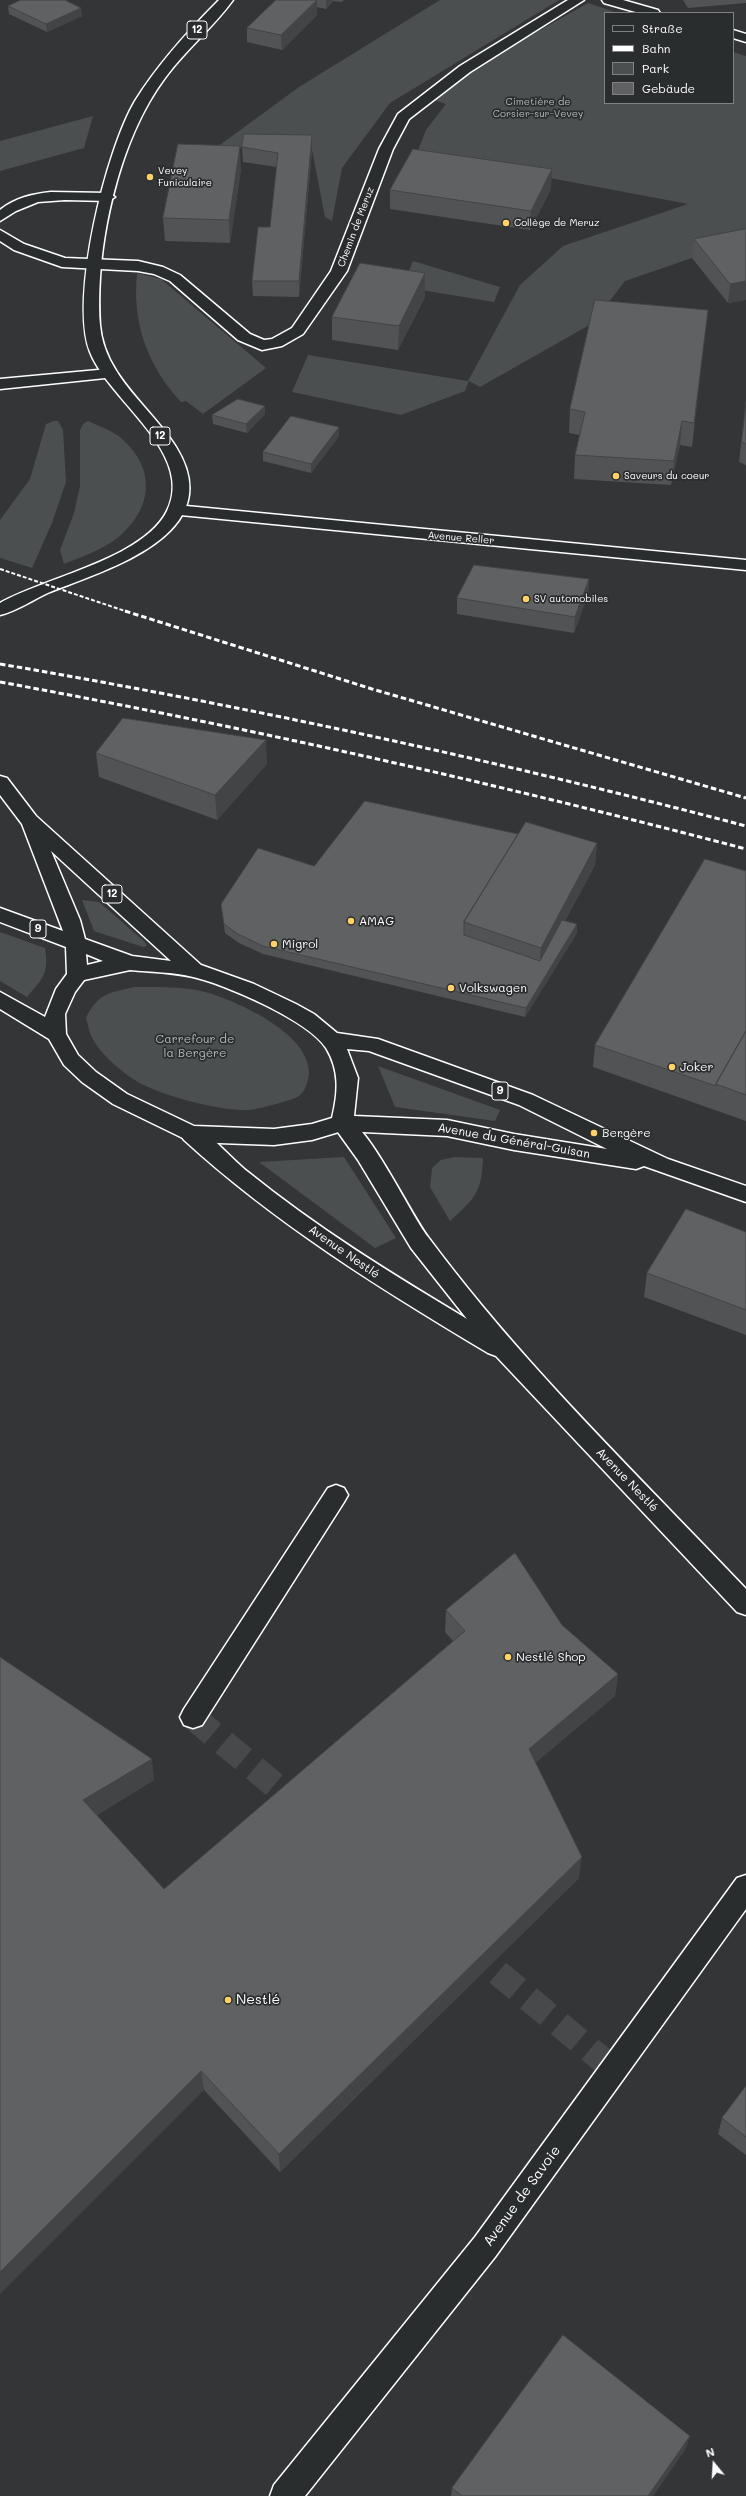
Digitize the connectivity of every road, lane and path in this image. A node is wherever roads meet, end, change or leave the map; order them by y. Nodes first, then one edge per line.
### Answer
1 (226, 0) edge
2 (577, 0) edge
3 (609, 0) edge
4 (650, 12) edge
5 (734, 34) edge
6 (746, 38) edge
7 (108, 197) junction
8 (0, 217) edge
9 (0, 234) edge
10 (94, 265) junction
11 (109, 374) junction
12 (0, 384) edge
13 (176, 510) junction
14 (746, 565) edge
15 (0, 610) edge
16 (0, 782) edge
17 (29, 820) junction
18 (0, 915) edge
19 (76, 943) junction
20 (130, 964) junction
21 (194, 970) junction
22 (77, 975) junction
23 (0, 999) edge
24 (56, 1034) junction
25 (331, 1040) junction
26 (342, 1123) junction
27 (191, 1134) junction
28 (660, 1165) junction
29 (746, 1194) edge
30 (508, 1354) junction
31 (336, 1495) dead end
32 (746, 1605) edge
33 (192, 1717) dead end
34 (746, 1887) edge
35 (285, 2496) edge

1 - 7 main road, 12
2 - 10 main road, Chemin de Meruz
3 - 4 main road
5 - 6 main road
7 - 8 main road
7 - 10 main road, 12
9 - 10 main road, Chemin de Meruz
10 - 11 main road, 12
11 - 12 main road
11 - 13 main road, 12
13 - 14 main road, Avenue Reller
13 - 15 main road, 12
16 - 17 main road, 12
17 - 19 main road, 12
17 - 21 main road, 12
18 - 19 main road, 9
19 - 20 main road, 9
19 - 22 main road, 12
20 - 21 main road
20 - 22 main road
21 - 25 main road
22 - 24 main road
23 - 24 main road
24 - 27 main road
25 - 26 main road
25 - 28 main road, Avenue du Général-Guisan / 9
26 - 27 main road, Avenue du Général-Guisan
26 - 28 main road, Avenue du Général-Guisan / 9
26 - 30 main road, Avenue Nestlé
27 - 30 main road, Avenue Nestlé
28 - 29 main road, Avenue du Général-Guisan / 9
30 - 32 main road, Avenue Nestlé
31 - 33 main road
34 - 35 main road, Avenue de Savoie

